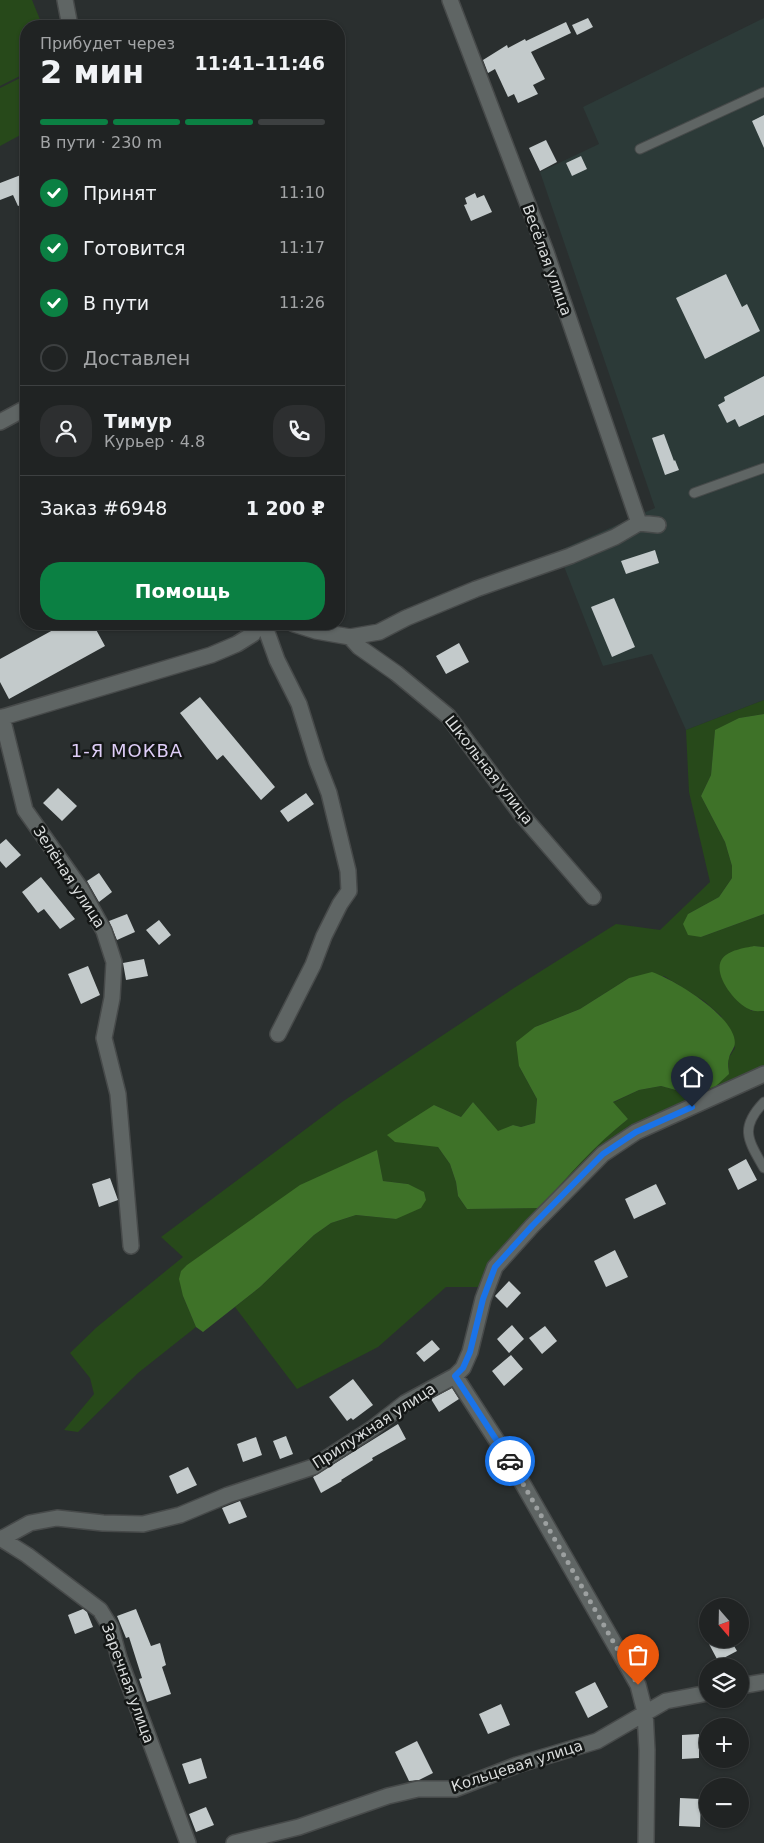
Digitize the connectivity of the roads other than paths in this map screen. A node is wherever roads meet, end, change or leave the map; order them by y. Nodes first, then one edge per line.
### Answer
1 (65, 0) edge
2 (450, 0) edge
3 (69, 20) edge
4 (764, 92) edge
5 (640, 149) dead end
6 (20, 411) edge
7 (0, 422) edge
8 (764, 468) edge
9 (694, 494) dead end
10 (639, 523) junction
11 (658, 525) dead end
12 (254, 630) edge
13 (266, 630) edge
14 (313, 630) edge
15 (350, 637) junction
16 (1, 718) edge
17 (593, 897) dead end
18 (278, 1034) dead end
19 (764, 1074) edge
20 (764, 1102) edge
21 (764, 1168) edge
22 (131, 1246) dead end
23 (455, 1376) junction
24 (0, 1539) edge
25 (764, 1682) edge
26 (749, 1684) edge
27 (699, 1695) edge
28 (645, 1712) junction
29 (188, 1843) edge
30 (234, 1843) edge
31 (646, 1843) edge

1 - 3 street
2 - 10 street, Весёлая улица
4 - 5 lane
6 - 7 street
8 - 9 lane
10 - 11 street
10 - 15 street
12 - 16 street
13 - 18 street
14 - 15 street
15 - 17 street, Школьная улица
16 - 22 street, Зелёная улица
19 - 23 street, Прилужная улица
20 - 21 lane
23 - 24 street, Прилужная улица
23 - 28 street
24 - 29 street, Заречная улица
25 - 26 street
27 - 28 street, Кольцевая улица
28 - 30 street, Кольцевая улица
28 - 31 street

